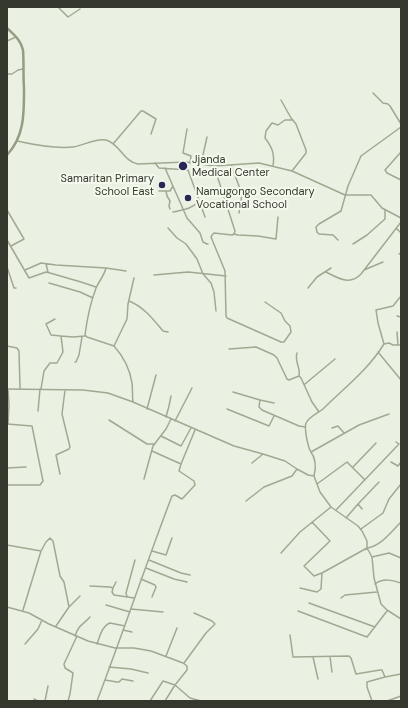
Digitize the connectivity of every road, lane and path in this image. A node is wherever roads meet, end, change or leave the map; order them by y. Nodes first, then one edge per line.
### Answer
1 (58, 7) edge
2 (80, 9) dead end
3 (7, 28) edge
4 (16, 37) junction
5 (7, 41) edge
6 (24, 69) junction
7 (7, 74) edge
8 (373, 93) dead end
9 (281, 100) dead end
10 (292, 120) junction
11 (401, 126) edge
12 (187, 129) dead end
13 (151, 134) dead end
14 (207, 137) dead end
15 (17, 141) junction
16 (113, 144) junction
17 (401, 152) edge
18 (7, 156) edge
19 (155, 163) junction
20 (190, 163) junction
21 (201, 164) junction
22 (231, 165) junction
23 (214, 166) junction
24 (273, 166) junction
25 (166, 168) junction
26 (292, 171) junction
27 (401, 180) edge
28 (173, 186) junction
29 (159, 191) dead end
30 (166, 191) junction
31 (345, 195) junction
32 (199, 201) junction
33 (170, 209) dead end
34 (7, 210) edge
35 (184, 210) junction
36 (386, 210) junction
37 (173, 212) dead end
38 (238, 213) dead end
39 (205, 217) dead end
40 (278, 217) dead end
41 (401, 218) edge
42 (401, 222) edge
43 (168, 228) dead end
44 (396, 228) junction
45 (401, 233) edge
46 (234, 234) junction
47 (7, 240) edge
48 (338, 240) dead end
49 (208, 244) dead end
50 (353, 244) dead end
51 (11, 246) junction
52 (383, 262) dead end
53 (46, 264) junction
54 (7, 267) edge
55 (106, 268) junction
56 (331, 268) dead end
57 (25, 270) junction
58 (364, 270) junction
59 (126, 271) dead end
60 (48, 272) junction
61 (326, 272) junction
62 (204, 274) junction
63 (154, 275) dead end
64 (226, 276) junction
65 (134, 278) dead end
66 (49, 283) dead end
67 (16, 288) dead end
68 (96, 288) junction
69 (308, 288) dead end
70 (401, 296) edge
71 (93, 298) junction
72 (129, 301) junction
73 (265, 302) dead end
74 (216, 311) dead end
75 (397, 316) dead end
76 (401, 317) edge
77 (55, 319) dead end
78 (168, 332) dead end
79 (397, 332) dead end
80 (61, 336) junction
81 (85, 336) junction
82 (82, 337) junction
83 (384, 344) junction
84 (398, 345) junction
85 (401, 345) edge
86 (7, 346) edge
87 (114, 346) junction
88 (229, 349) dead end
89 (378, 352) junction
90 (297, 353) dead end
91 (335, 359) dead end
92 (75, 362) dead end
93 (156, 375) dead end
94 (299, 376) junction
95 (401, 380) edge
96 (305, 384) junction
97 (7, 388) edge
98 (20, 388) junction
99 (192, 388) dead end
100 (41, 389) junction
101 (65, 390) junction
102 (233, 392) dead end
103 (171, 396) dead end
104 (132, 397) junction
105 (127, 400) junction
106 (260, 400) junction
107 (132, 402) junction
108 (274, 403) dead end
109 (227, 409) dead end
110 (147, 410) junction
111 (38, 411) dead end
112 (319, 412) junction
113 (389, 414) dead end
114 (274, 416) junction
115 (166, 417) junction
116 (109, 420) dead end
117 (171, 420) junction
118 (175, 421) junction
119 (8, 424) edge
120 (306, 427) junction
121 (191, 428) junction
122 (332, 428) dead end
123 (195, 430) junction
124 (344, 433) junction
125 (161, 436) junction
126 (396, 442) dead end
127 (376, 443) dead end
128 (155, 444) junction
129 (181, 446) junction
130 (187, 449) junction
131 (152, 451) junction
132 (311, 452) junction
133 (263, 454) junction
134 (391, 462) dead end
135 (401, 462) edge
136 (252, 463) dead end
137 (181, 464) junction
138 (26, 467) dead end
139 (353, 467) junction
140 (7, 468) edge
141 (297, 469) junction
142 (60, 474) dead end
143 (314, 476) junction
144 (144, 479) dead end
145 (366, 480) junction
146 (379, 482) dead end
147 (317, 484) junction
148 (401, 484) edge
149 (7, 485) edge
150 (246, 501) dead end
151 (358, 504) junction
152 (331, 507) junction
153 (362, 509) dead end
154 (336, 510) junction
155 (346, 518) junction
156 (312, 522) junction
157 (400, 524) edge
158 (361, 529) junction
159 (172, 538) dead end
160 (334, 541) dead end
161 (330, 542) junction
162 (7, 545) edge
163 (367, 548) junction
164 (41, 551) junction
165 (152, 551) junction
166 (281, 553) dead end
167 (372, 557) junction
168 (401, 558) edge
169 (135, 560) dead end
170 (149, 560) junction
171 (146, 568) junction
172 (322, 573) junction
173 (190, 575) dead end
174 (141, 579) junction
175 (116, 582) dead end
176 (187, 582) dead end
177 (401, 583) edge
178 (375, 584) junction
179 (90, 586) dead end
180 (113, 588) junction
181 (300, 588) dead end
182 (377, 592) junction
183 (80, 596) dead end
184 (127, 597) junction
185 (152, 597) dead end
186 (134, 598) junction
187 (341, 598) dead end
188 (309, 602) dead end
189 (106, 605) dead end
190 (7, 607) edge
191 (69, 607) junction
192 (23, 610) junction
193 (130, 610) junction
194 (298, 611) dead end
195 (387, 611) junction
196 (163, 612) dead end
197 (194, 613) dead end
198 (90, 617) dead end
199 (401, 619) edge
200 (42, 620) junction
201 (56, 626) junction
202 (125, 626) junction
203 (375, 627) junction
204 (177, 628) dead end
205 (123, 630) junction
206 (132, 632) dead end
207 (290, 635) dead end
208 (76, 636) junction
209 (25, 644) dead end
210 (97, 644) junction
211 (117, 648) junction
212 (166, 656) junction
213 (313, 657) junction
214 (330, 657) junction
215 (184, 664) junction
216 (109, 667) junction
217 (332, 672) dead end
218 (148, 673) dead end
219 (401, 674) edge
220 (385, 677) junction
221 (318, 679) dead end
222 (105, 680) junction
223 (133, 681) dead end
224 (175, 685) junction
225 (48, 686) dead end
226 (401, 696) edge
227 (34, 699) dead end
228 (38, 701) edge
229 (45, 701) edge
230 (68, 701) edge
231 (97, 701) edge
232 (150, 701) edge
233 (166, 701) edge
234 (201, 701) edge
235 (372, 701) edge
236 (387, 701) edge

1 - 2 street
3 - 4 street
4 - 5 street
4 - 6 street
6 - 7 street
6 - 15 street
8 - 11 street
9 - 10 street
10 - 24 street
10 - 26 street
11 - 31 street
12 - 20 street
13 - 16 street
14 - 21 street
15 - 16 street
15 - 18 street
16 - 19 street
17 - 27 street
19 - 20 street
19 - 25 street
20 - 21 street
21 - 23 street
22 - 23 street
22 - 24 street
22 - 38 street
23 - 46 street
24 - 26 street
25 - 28 street
25 - 32 street
26 - 31 street
28 - 30 street
28 - 35 street
29 - 30 street
30 - 33 street
31 - 36 street
31 - 48 street
32 - 35 street
32 - 39 street
34 - 51 street
35 - 37 street
35 - 49 street
36 - 41 street
36 - 50 street
40 - 46 street
42 - 44 street
43 - 62 street
44 - 45 street
44 - 58 street
46 - 64 street
47 - 51 street
51 - 57 street
52 - 58 street
53 - 55 street
53 - 57 street
53 - 60 street
54 - 67 street
55 - 59 street
55 - 68 street
56 - 61 street
57 - 60 street
58 - 61 street
60 - 68 street
61 - 69 street
62 - 63 street
62 - 64 street
62 - 74 street
64 - 73 street
65 - 72 street
66 - 71 street
68 - 71 street
70 - 83 street
71 - 81 street
72 - 78 street
72 - 87 street
75 - 76 street
77 - 80 street
79 - 84 street
80 - 82 street
80 - 100 street
81 - 82 street
81 - 87 street
82 - 92 street
83 - 84 street
83 - 89 street
84 - 85 street
86 - 98 street
87 - 104 street
88 - 94 street
89 - 95 street
89 - 112 street
90 - 94 street
91 - 96 street
93 - 110 street
94 - 96 street
96 - 112 street
97 - 98 street
97 - 119 street
98 - 100 street
99 - 118 street
100 - 101 street
100 - 111 street
101 - 105 street
101 - 142 street
102 - 106 street
103 - 115 street
104 - 105 street
104 - 107 street
105 - 107 street
106 - 108 street
106 - 114 street
107 - 110 street
109 - 114 street
110 - 115 street
112 - 120 street
113 - 124 street
114 - 120 street
115 - 117 street
116 - 128 street
117 - 118 street
117 - 125 street
118 - 121 street
119 - 149 street
120 - 132 street
121 - 123 street
121 - 129 street
122 - 124 street
123 - 130 street
123 - 133 street
124 - 132 street
125 - 128 street
125 - 129 street
126 - 145 street
127 - 139 street
128 - 131 street
129 - 130 street
130 - 137 street
131 - 137 street
131 - 144 street
132 - 143 street
133 - 136 street
133 - 141 street
134 - 135 street
137 - 165 street
138 - 140 street
139 - 145 street
139 - 147 street
141 - 143 street
141 - 150 street
143 - 147 street
145 - 154 street
146 - 151 street
147 - 152 street
148 - 158 street
151 - 153 street
151 - 155 street
152 - 154 street
152 - 156 street
154 - 155 street
155 - 158 street
156 - 161 street
156 - 166 street
157 - 163 street
158 - 163 street
159 - 165 street
160 - 161 street
161 - 172 street
162 - 164 street
163 - 167 street
163 - 172 street
164 - 191 street
164 - 192 street
165 - 170 street
167 - 168 street
167 - 178 street
169 - 184 street
170 - 171 street
170 - 173 street
171 - 174 street
171 - 176 street
172 - 181 street
174 - 185 street
174 - 186 street
175 - 180 street
177 - 178 street
178 - 182 street
179 - 180 street
180 - 184 street
182 - 187 street
182 - 195 street
183 - 191 street
184 - 186 street
186 - 193 street
188 - 203 street
189 - 193 street
190 - 192 street
191 - 201 street
192 - 200 street
193 - 196 street
193 - 202 street
194 - 203 street
195 - 199 street
195 - 203 street
197 - 215 street
198 - 208 street
200 - 201 street
200 - 209 street
201 - 208 street
202 - 205 street
202 - 210 street
204 - 212 street
205 - 206 street
205 - 211 street
207 - 213 street
208 - 210 street
208 - 230 street
210 - 211 street
211 - 212 street
211 - 216 street
212 - 215 street
213 - 214 street
213 - 221 street
214 - 217 street
214 - 220 street
215 - 224 street
216 - 218 street
216 - 222 street
219 - 220 street
220 - 235 street
222 - 223 street
222 - 231 street
224 - 232 street
224 - 233 street
224 - 234 street
225 - 229 street
226 - 236 street
227 - 228 street

